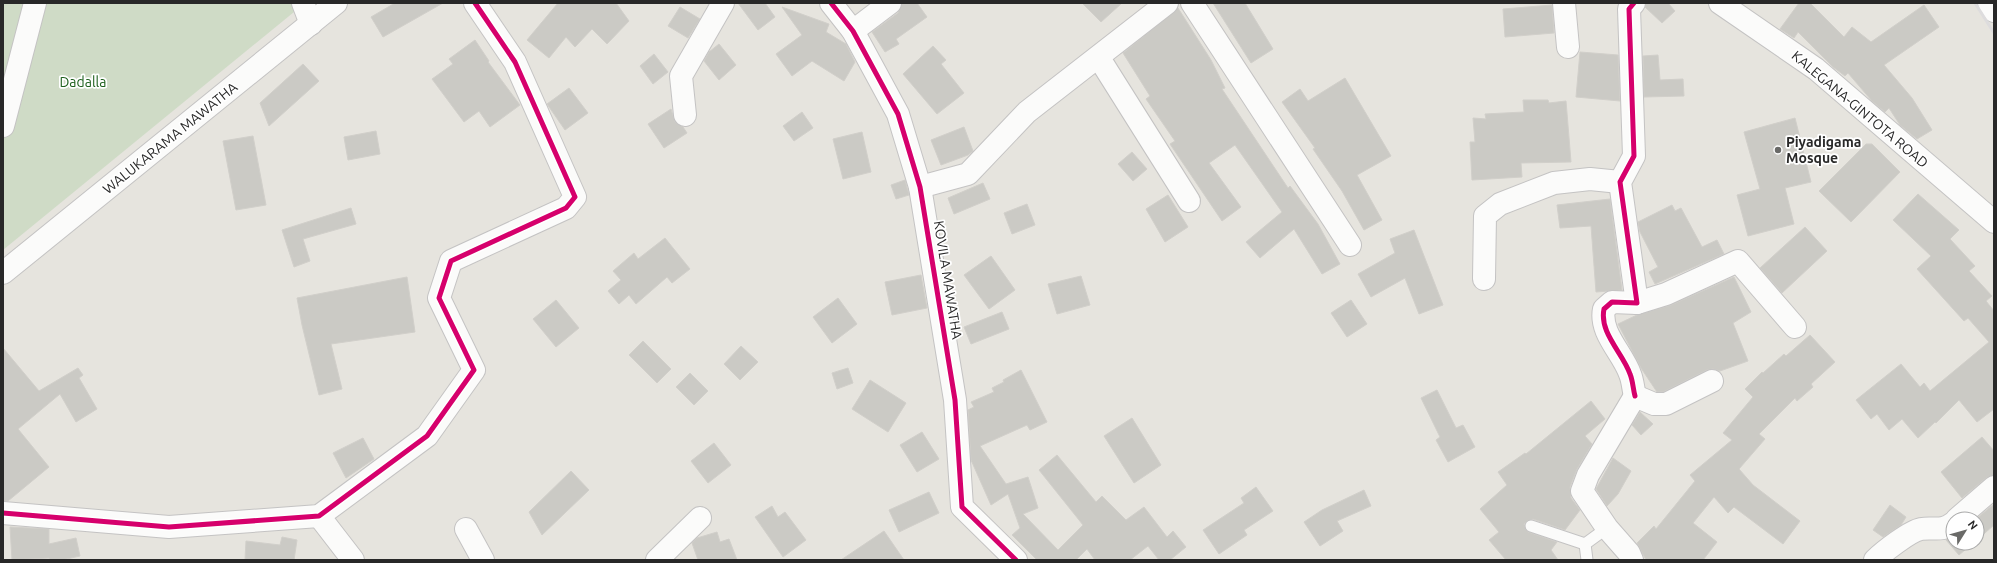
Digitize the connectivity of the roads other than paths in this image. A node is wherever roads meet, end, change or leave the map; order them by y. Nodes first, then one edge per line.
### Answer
1 (35, 3) edge
2 (303, 3) edge
3 (336, 3) edge
4 (475, 3) edge
5 (723, 3) edge
6 (831, 3) edge
7 (890, 3) edge
8 (1167, 3) edge
9 (1192, 3) edge
10 (1564, 3) edge
11 (1634, 3) edge
12 (1720, 3) edge
13 (1989, 3) edge
14 (1994, 11) edge
15 (311, 24) junction
16 (853, 31) junction
17 (1568, 47) dead end
18 (1099, 58) junction
19 (685, 115) dead end
20 (3, 126) edge
21 (1620, 182) junction
22 (920, 187) junction
23 (1189, 201) dead end
24 (1994, 222) edge
25 (1350, 246) dead end
26 (3, 273) edge
27 (1484, 279) dead end
28 (1637, 303) junction
29 (1795, 327) dead end
30 (1712, 381) dead end
31 (1635, 396) junction
32 (1994, 487) edge
33 (1966, 511) edge
34 (3, 513) edge
35 (319, 516) junction
36 (700, 518) dead end
37 (1531, 526) dead end
38 (1607, 528) junction
39 (1945, 528) edge
40 (466, 529) dead end
41 (1585, 544) junction
42 (353, 560) edge
43 (483, 560) edge
44 (657, 560) edge
45 (1016, 560) edge
46 (1587, 560) edge
47 (1632, 560) edge
48 (1875, 560) edge

1 - 20 street
2 - 15 street
3 - 15 street, WALUKARAMA MAWATHA
4 - 35 street
5 - 19 street
6 - 16 street, KOVILA MAWATHA
7 - 16 street
8 - 18 street
9 - 25 street
10 - 17 street
11 - 21 street
12 - 24 street, KALEGANA-GINTOTA ROAD
13 - 14 street
15 - 26 street, WALUKARAMA MAWATHA
16 - 22 street, KOVILA MAWATHA
18 - 22 street
18 - 23 street
21 - 27 street
21 - 28 street
22 - 45 street, KOVILA MAWATHA
28 - 29 street
28 - 31 street
30 - 31 street
31 - 38 street
32 - 33 street
34 - 35 street
35 - 42 street
36 - 44 street
37 - 41 lane
38 - 41 lane
38 - 47 street
39 - 48 street
40 - 43 street
41 - 46 lane

